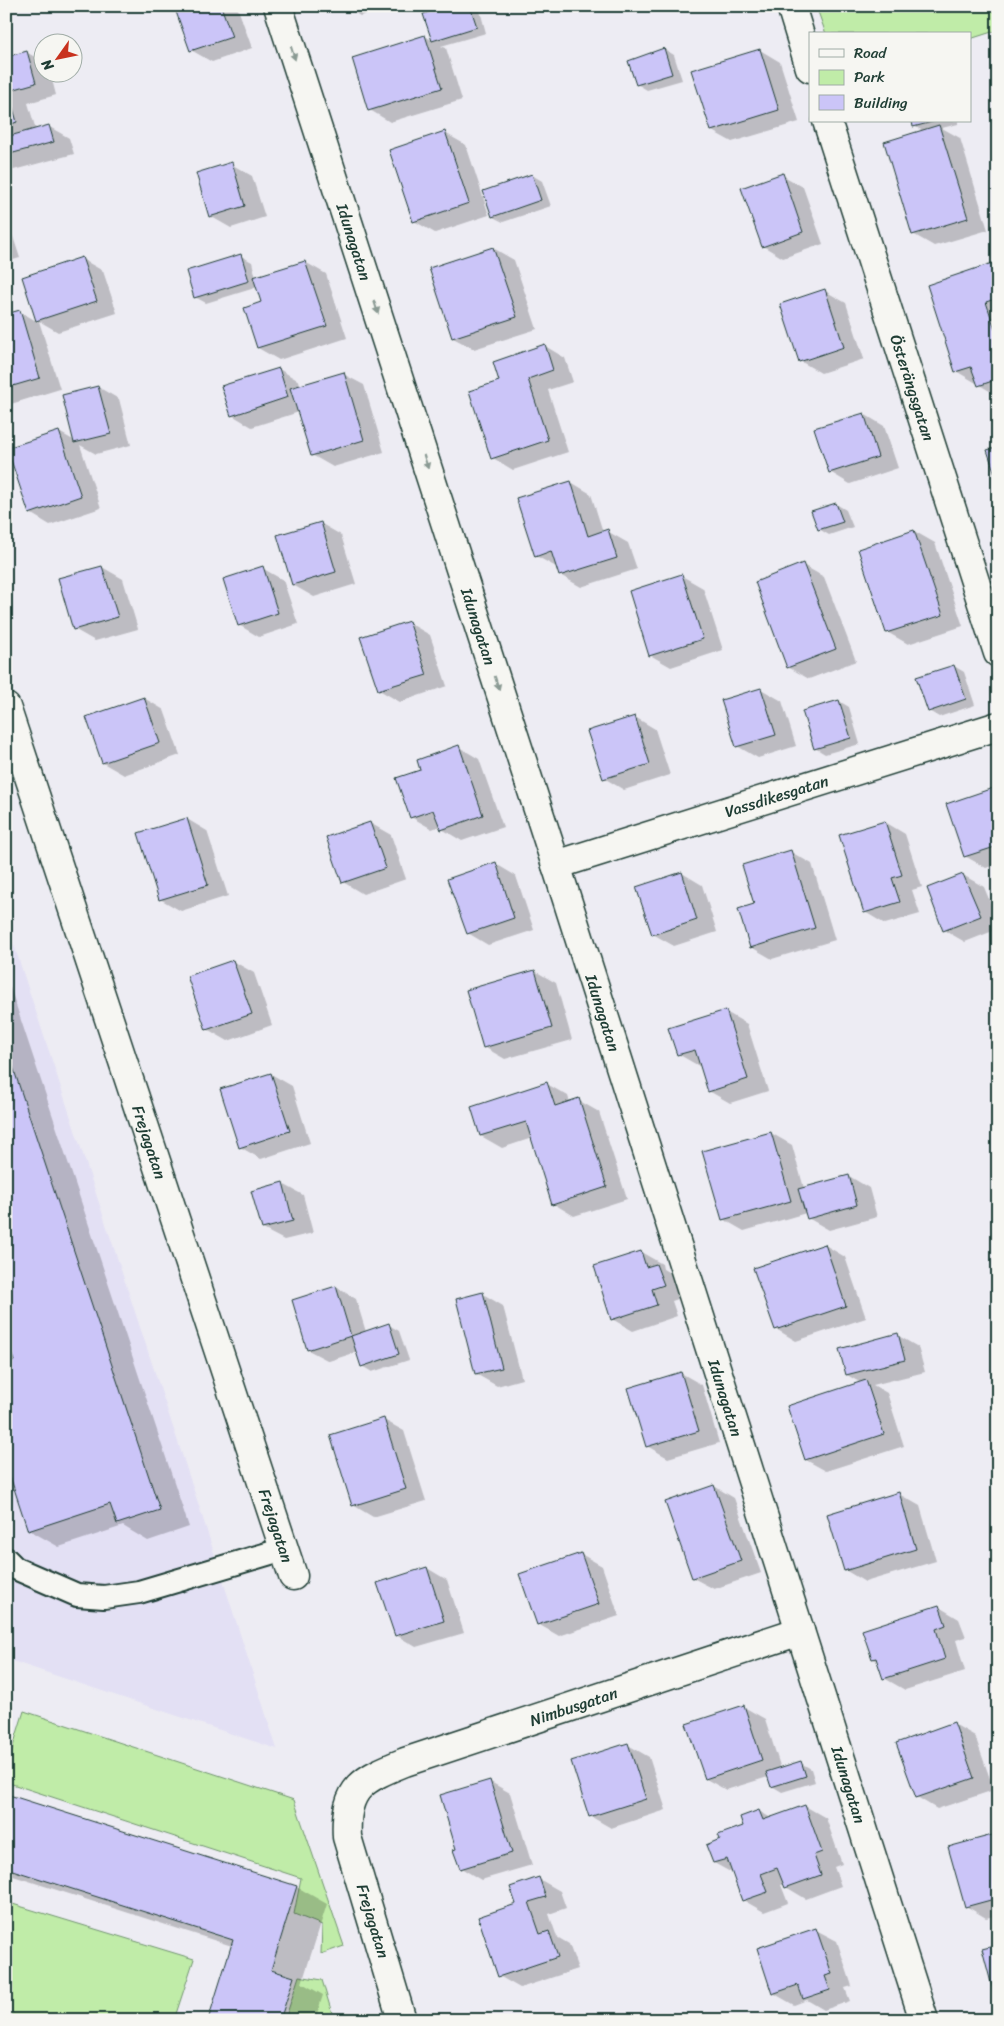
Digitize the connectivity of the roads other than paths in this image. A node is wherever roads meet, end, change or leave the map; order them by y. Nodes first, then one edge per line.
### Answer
1 (278, 6) edge
2 (791, 6) edge
3 (809, 65) edge
4 (827, 122) edge
5 (998, 653) edge
6 (6, 707) edge
7 (998, 726) edge
8 (556, 866) junction
9 (284, 1549) junction
10 (6, 1559) edge
11 (293, 1576) dead end
12 (800, 1631) junction
13 (355, 1793) joint
14 (402, 2020) edge
15 (924, 2020) edge

1 -> 8 street, Idunagatan
2 - 3 street
4 - 5 street, Österängsgatan
6 - 9 street, Frejagatan
7 - 8 street, Vassdikesgatan
8 - 12 street, Idunagatan
9 - 10 lane
9 - 11 street, Frejagatan
12 - 13 street, Nimbusgatan
12 - 15 street, Idunagatan
13 - 14 street, Frejagatan

